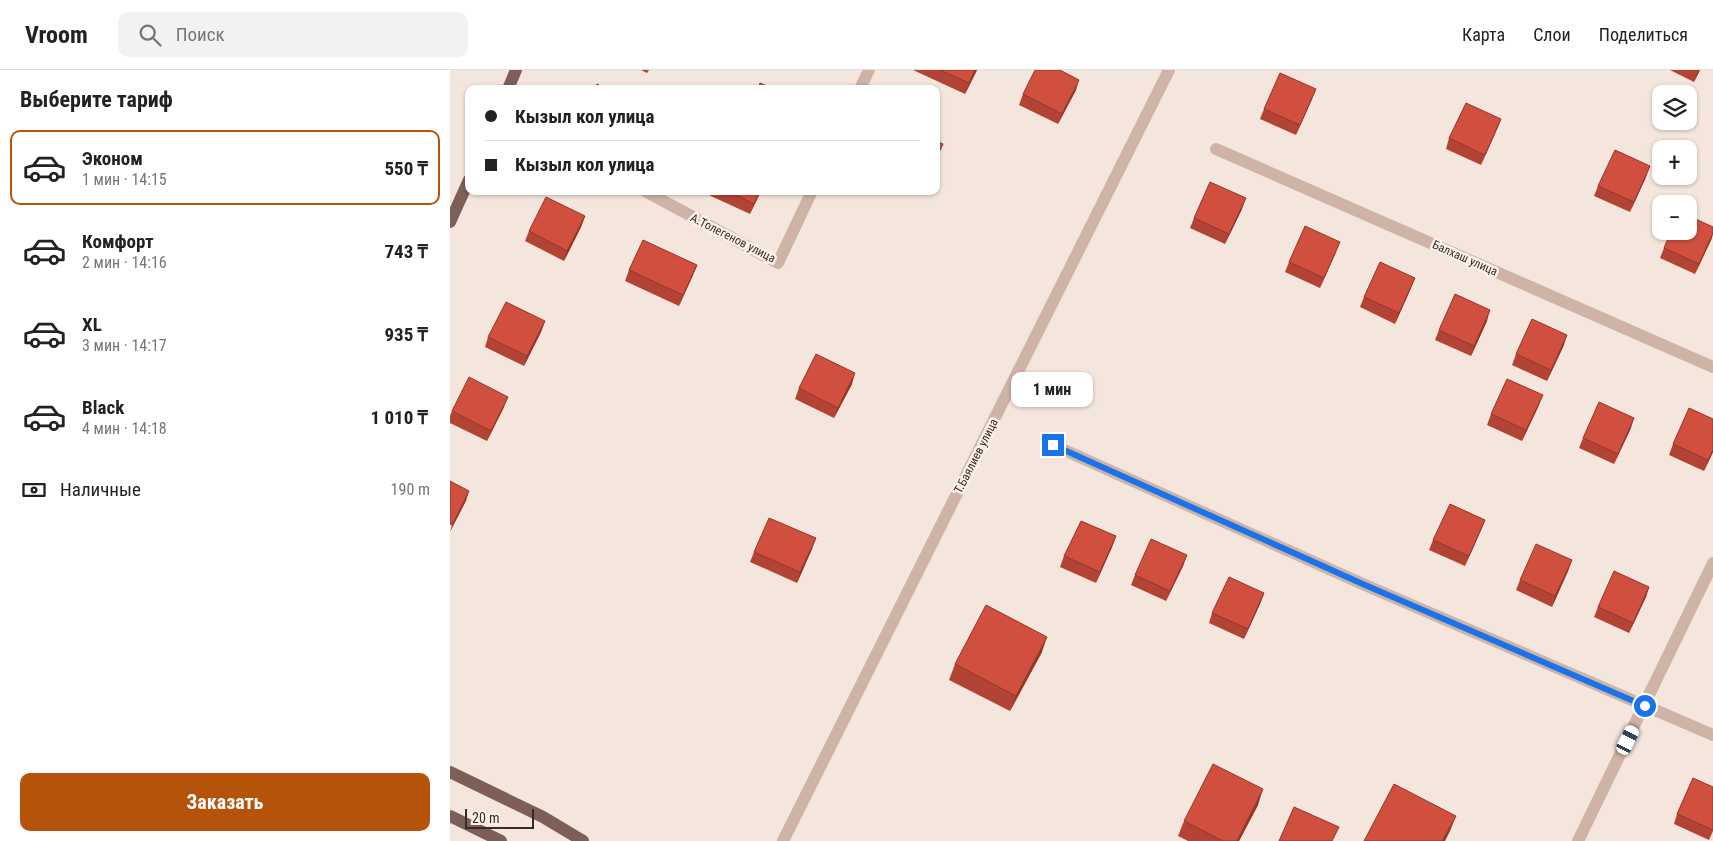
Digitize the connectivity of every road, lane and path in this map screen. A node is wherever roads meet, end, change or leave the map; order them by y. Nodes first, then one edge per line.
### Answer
1 (516, 70) edge
2 (869, 70) edge
3 (1169, 70) edge
4 (510, 85) edge
5 (862, 85) edge
6 (1216, 149) dead end
7 (465, 189) edge
8 (652, 195) edge
9 (810, 195) edge
10 (450, 222) edge
11 (1713, 367) edge
12 (1053, 445) dead end
13 (1713, 563) edge
14 (1645, 706) junction
15 (1713, 735) edge
16 (450, 772) edge
17 (450, 816) edge
18 (502, 841) edge
19 (583, 841) edge
20 (783, 841) edge
21 (1578, 841) edge

1 - 4 main road
2 - 5 street
3 - 20 street, Т.Баялиев улица
6 - 11 street, Балхаш улица
7 - 10 main road
8 - 9 street, А.Толегенов улица
12 - 14 street
13 - 14 street
14 - 15 street
14 - 21 street
16 - 19 main road
17 - 18 main road

